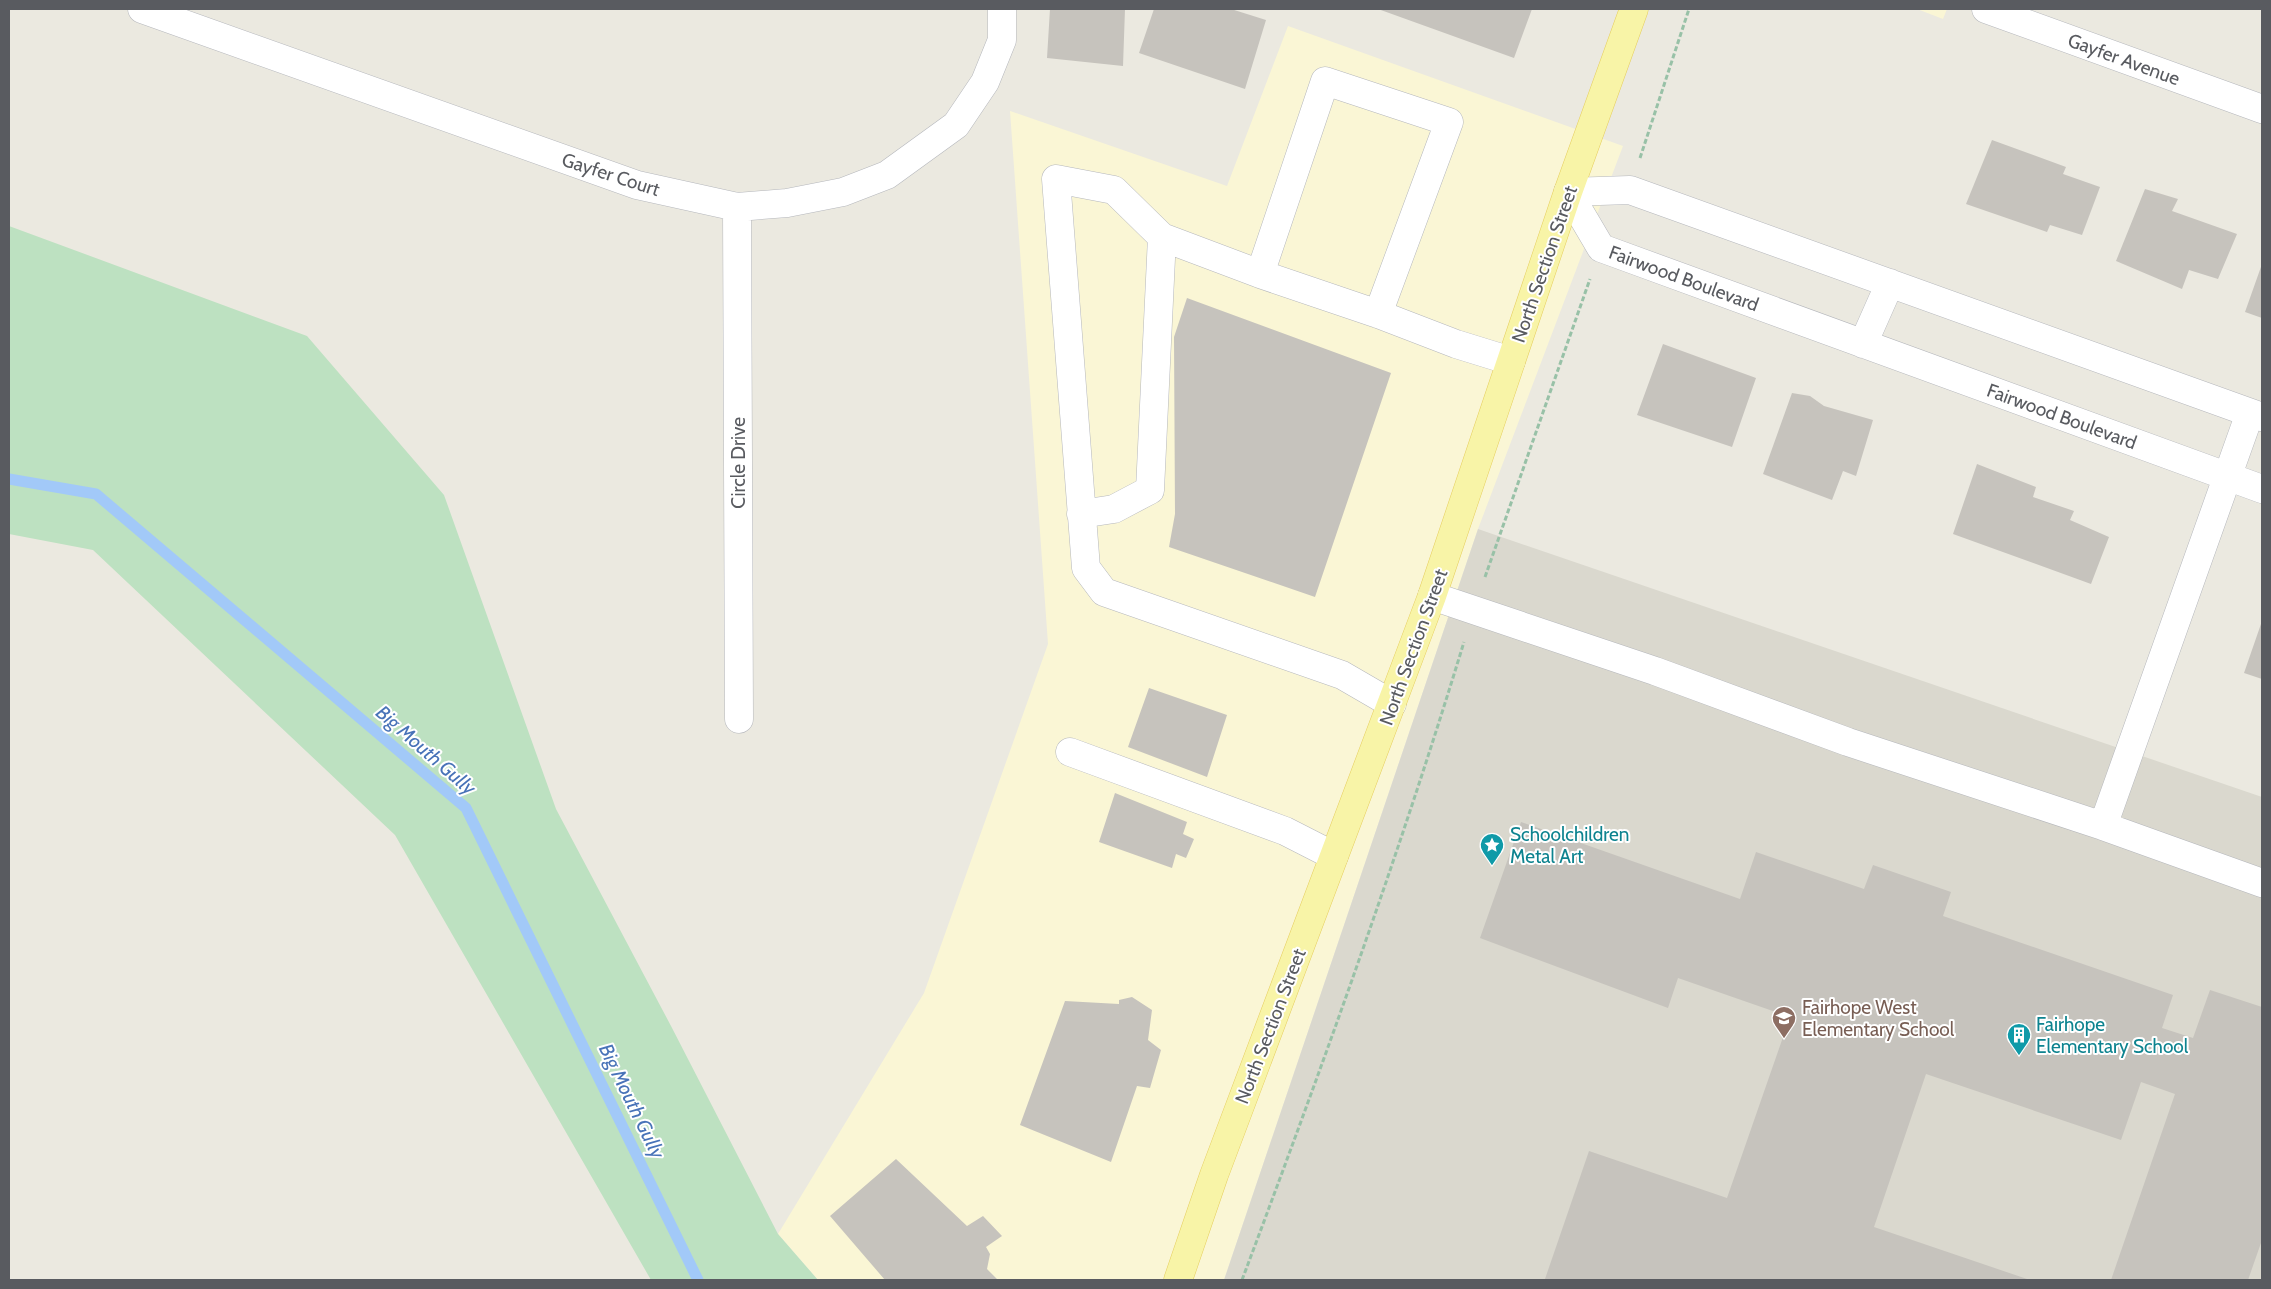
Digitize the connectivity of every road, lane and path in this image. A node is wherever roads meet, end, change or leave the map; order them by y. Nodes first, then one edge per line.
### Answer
1 (142, 9) edge
2 (1002, 9) edge
3 (1634, 9) edge
4 (1986, 9) edge
5 (2262, 109) edge
6 (1568, 192) junction
7 (737, 207) junction
8 (1162, 238) junction
9 (1260, 274) junction
10 (1890, 282) junction
11 (1378, 314) junction
12 (1863, 344) junction
13 (1511, 361) junction
14 (2256, 415) edge
15 (2227, 476) junction
16 (2262, 489) edge
17 (1081, 514) junction
18 (1432, 596) junction
19 (1392, 704) junction
20 (738, 719) dead end
21 (1070, 752) dead end
22 (2103, 826) junction
23 (1334, 856) junction
24 (2262, 884) edge
25 (1178, 1280) edge

1 - 7 street, Gayfer Court
2 - 7 street, Gayfer Court
3 - 6 main road, North Section Street
4 - 5 street, Gayfer Avenue
6 - 10 street
6 - 12 street, Fairwood Boulevard
6 - 13 main road, North Section Street
7 - 20 street, Circle Drive
8 - 9 street
8 - 17 street
8 - 17 street
9 - 11 street
9 - 11 street
10 - 12 street
10 - 14 street
11 - 13 street
12 - 15 street, Fairwood Boulevard
13 - 18 main road, North Section Street
14 - 15 street
15 - 16 street, Fairwood Boulevard
15 - 22 street
17 - 19 street
18 - 19 main road, North Section Street
18 - 22 street
19 - 23 main road, North Section Street
21 - 23 street
22 - 24 street
23 - 25 main road, North Section Street

